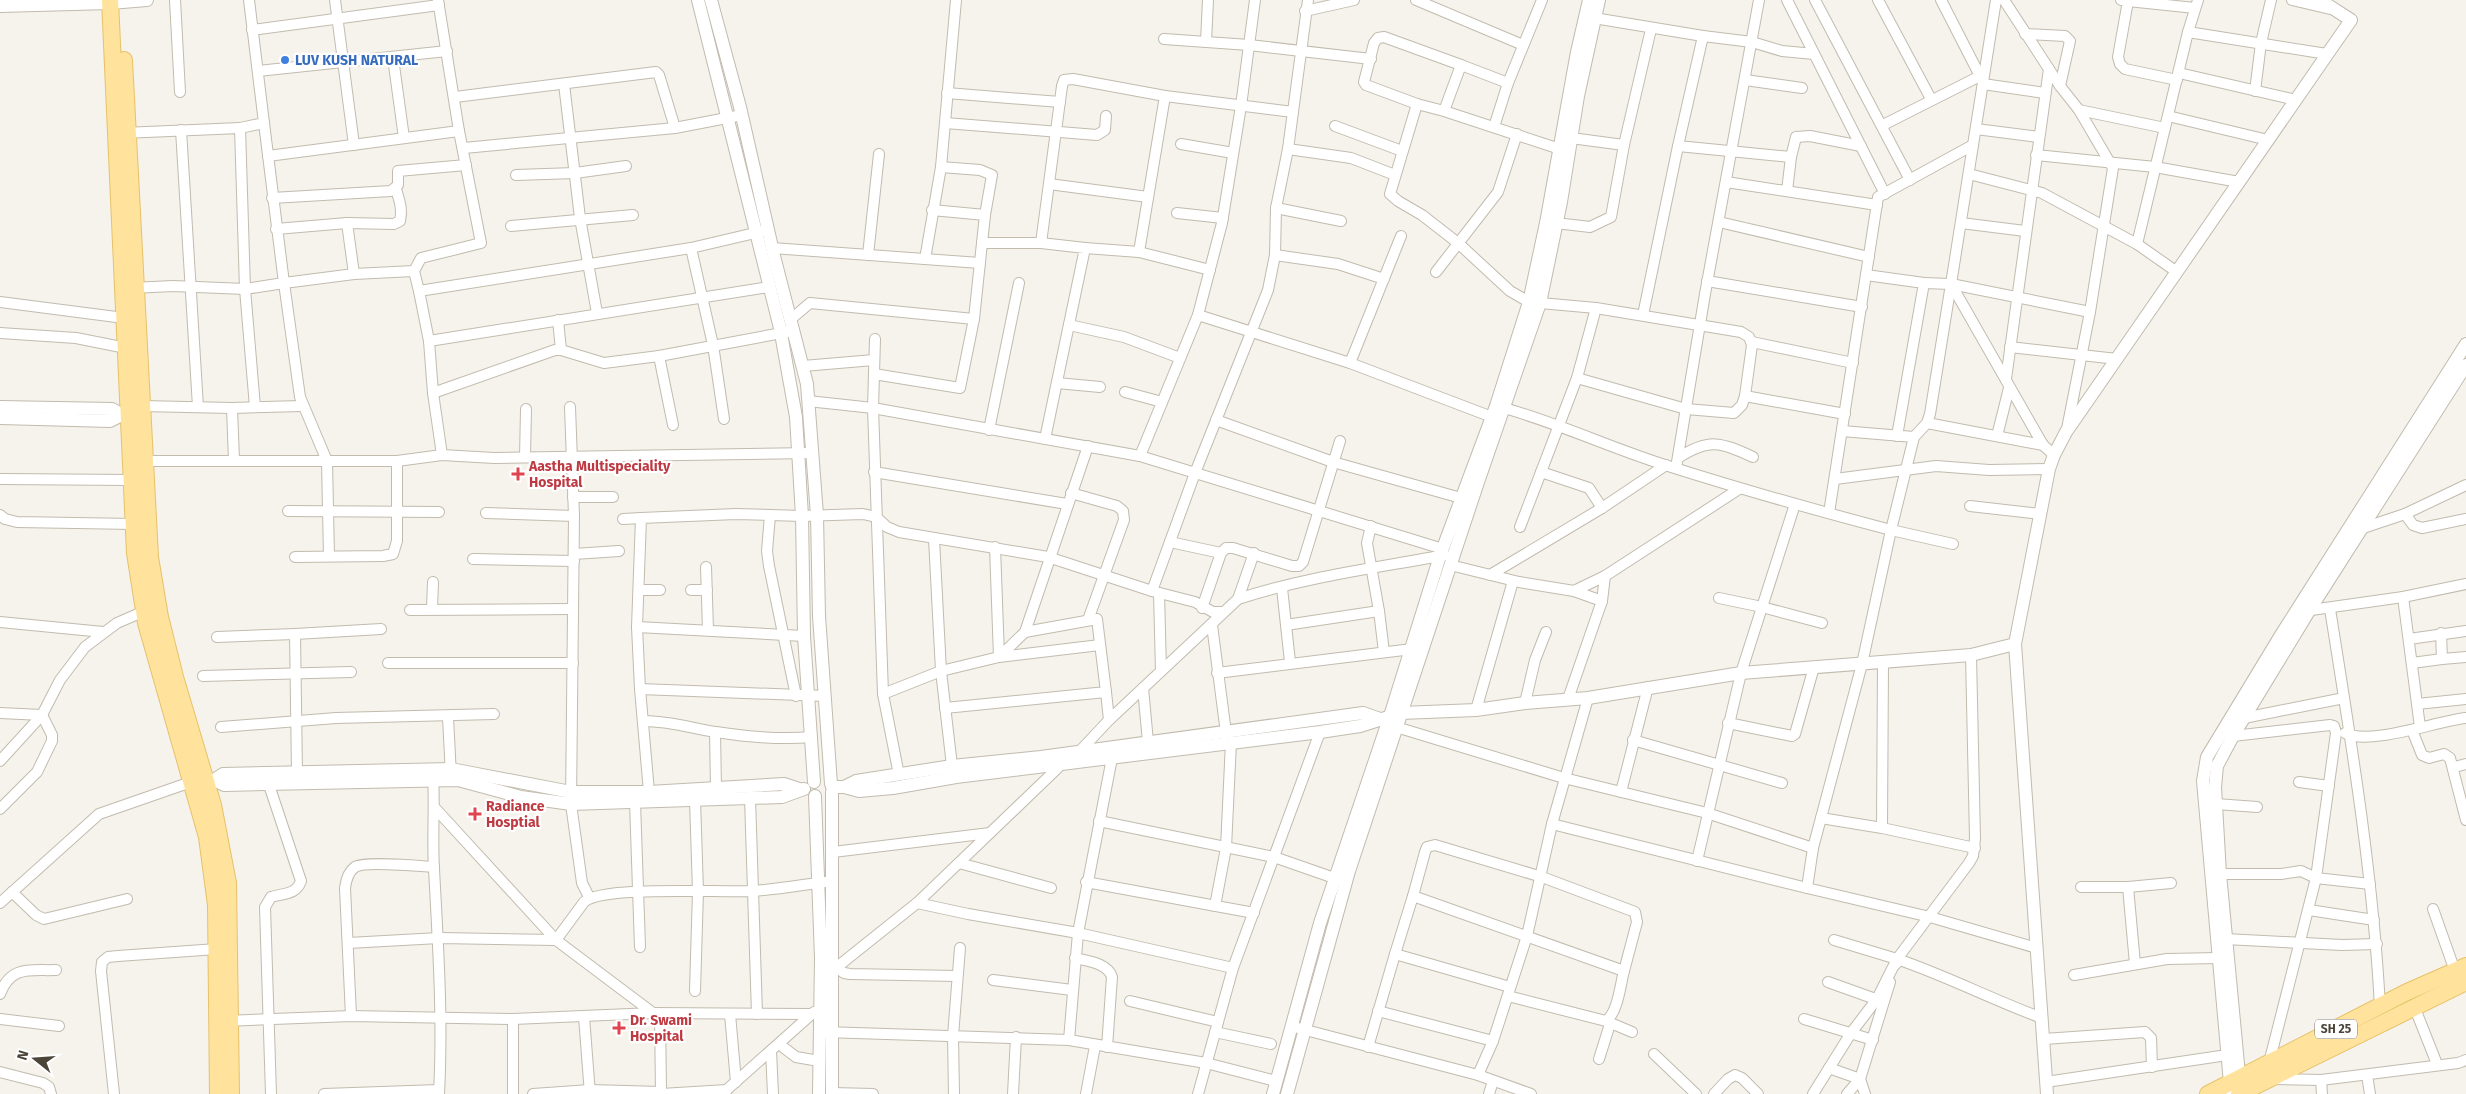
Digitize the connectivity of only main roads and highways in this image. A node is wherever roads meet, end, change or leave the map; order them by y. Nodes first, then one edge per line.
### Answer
1 (116, 1) edge
2 (130, 288) junction
3 (134, 413) junction
4 (137, 461) junction
5 (152, 614) junction
6 (204, 781) junction
7 (2462, 973) edge
8 (224, 1022) junction
9 (2269, 1071) junction
10 (2237, 1089) edge
11 (218, 1094) edge
12 (231, 1094) edge
13 (2208, 1094) edge

1 - 2 main road
2 - 3 main road
2 - 3 main road
3 - 4 main road
4 - 5 main road
4 - 5 main road
5 - 6 main road
6 - 8 main road
6 - 8 main road
7 - 9 main road, SH 25
7 - 9 main road
8 - 11 main road
8 - 12 main road
9 - 10 main road, SH 25
10 - 13 main road, SH 25

